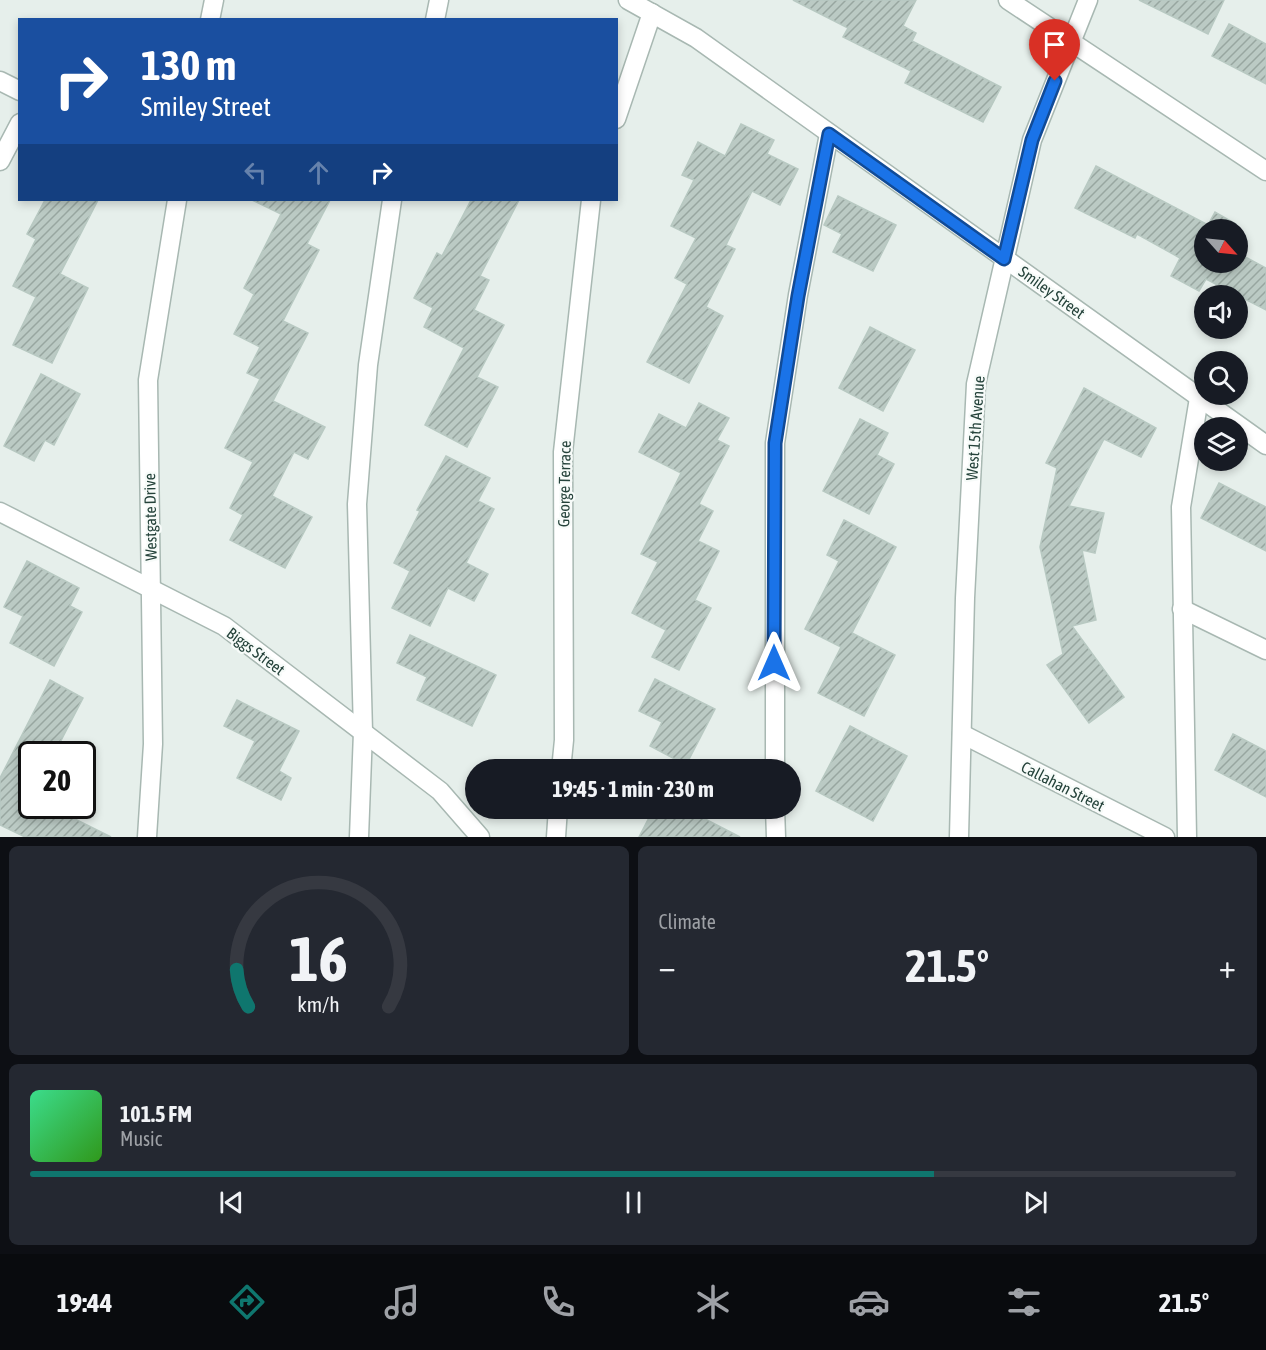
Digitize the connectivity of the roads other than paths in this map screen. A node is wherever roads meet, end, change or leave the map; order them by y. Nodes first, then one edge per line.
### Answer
1 (214, 0) edge
2 (440, 0) edge
3 (628, 0) edge
4 (1008, 0) edge
5 (1088, 0) edge
6 (652, 14) junction
7 (210, 18) edge
8 (436, 18) edge
9 (1071, 42) junction
10 (0, 81) edge
11 (18, 90) edge
12 (618, 113) edge
13 (18, 127) edge
14 (829, 134) junction
15 (0, 161) edge
16 (1266, 171) edge
17 (177, 201) edge
18 (392, 201) edge
19 (591, 201) edge
20 (1004, 259) junction
21 (1194, 394) edge
22 (1198, 405) edge
23 (1209, 405) edge
24 (1266, 445) edge
25 (0, 512) edge
26 (151, 589) junction
27 (1182, 609) junction
28 (1266, 650) edge
29 (363, 732) junction
30 (962, 734) junction
31 (562, 759) edge
32 (775, 759) edge
33 (557, 819) edge
34 (775, 819) edge
35 (147, 837) edge
36 (359, 837) edge
37 (480, 837) edge
38 (556, 837) edge
39 (776, 837) edge
40 (959, 837) edge
41 (1165, 837) edge
42 (1187, 837) edge

1 - 7 street
2 - 8 street
3 - 6 street, Smiley Street
4 - 9 street
5 - 9 street, West 15th Avenue
6 - 12 street
6 - 14 street, Smiley Street
9 - 16 street
9 - 20 street, West 15th Avenue
10 - 11 street
13 - 15 street
14 - 20 street, Smiley Street
14 - 32 street
17 - 26 street, Westgate Drive
18 - 29 street
19 - 31 street, George Terrace
20 - 21 street, Smiley Street
20 - 30 street, West 15th Avenue
22 - 27 street
23 - 24 street, Smiley Street
25 - 26 street, Biggs Street
26 - 29 street, Biggs Street
26 - 35 street, Westgate Drive
27 - 28 street
27 - 42 street
29 - 36 street
29 - 37 street, Biggs Street
30 - 40 street, West 15th Avenue
30 - 41 street, Callahan Street
33 - 38 street
34 - 39 street

